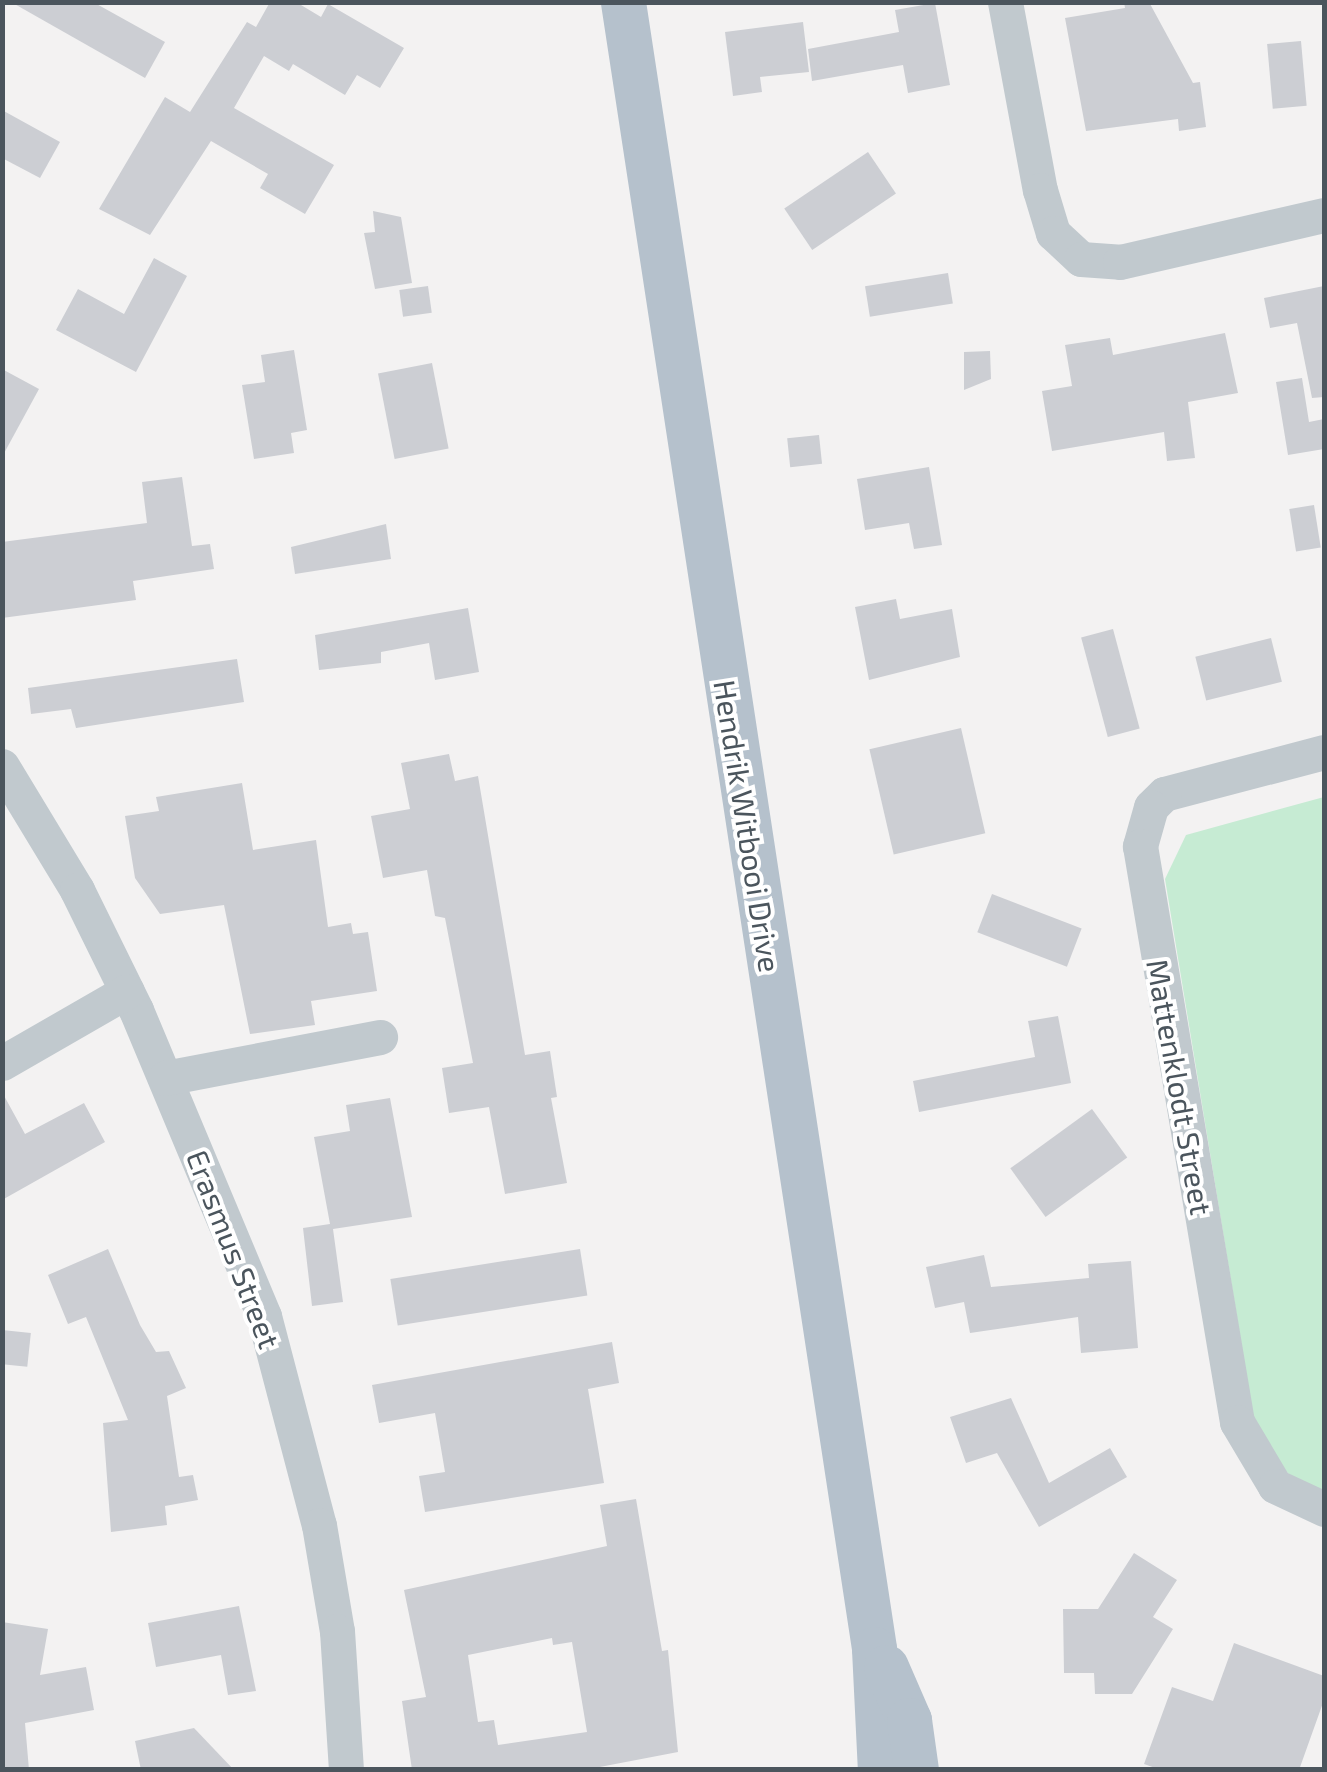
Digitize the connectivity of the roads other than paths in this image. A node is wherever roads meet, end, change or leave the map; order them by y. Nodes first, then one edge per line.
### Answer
1 (623, 2) edge
2 (1005, 2) edge
3 (1324, 216) edge
4 (1324, 752) edge
5 (2, 766) edge
6 (126, 992) junction
7 (380, 1037) dead end
8 (2, 1063) edge
9 (165, 1078) junction
10 (1324, 1508) edge
11 (874, 1649) junction
12 (909, 1720) junction
13 (346, 1770) edge
14 (880, 1770) edge
15 (916, 1770) edge
16 (941, 1770) edge

1 - 11 main road, Hendrik Witbooi Drive
2 - 3 street
4 - 10 street, Mattenklodt Street
5 - 6 street, Erasmus Street
6 - 8 street
6 - 9 street, Erasmus Street
7 - 9 street
9 - 13 street, Erasmus Street
11 - 12 main road, Hendrik Witbooi Drive
11 - 14 main road, Hendrik Witbooi Drive
12 - 15 main road, Hendrik Witbooi Drive
12 - 16 main road

